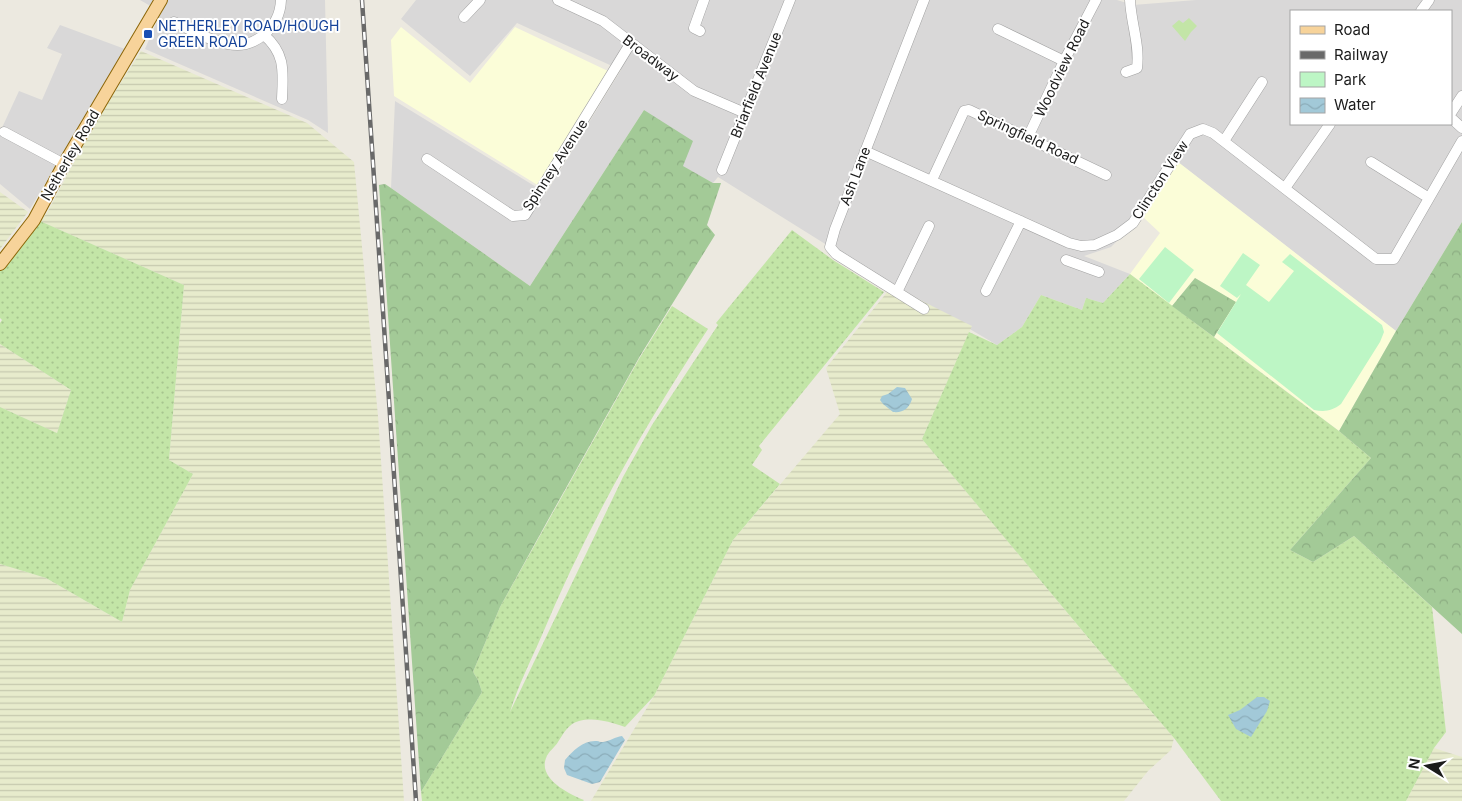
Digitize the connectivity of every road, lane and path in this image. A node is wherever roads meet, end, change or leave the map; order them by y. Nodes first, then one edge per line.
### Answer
1 (161, 0) edge
2 (281, 0) edge
3 (480, 0) edge
4 (558, 0) edge
5 (704, 0) edge
6 (790, 0) edge
7 (924, 0) edge
8 (1096, 0) edge
9 (1130, 0) edge
10 (464, 17) dead end
11 (174, 22) dead end
12 (998, 29) dead end
13 (700, 31) dead end
14 (264, 35) junction
15 (630, 44) junction
16 (1064, 60) junction
17 (1126, 72) dead end
18 (1262, 82) dead end
19 (1462, 96) edge
20 (282, 99) dead end
21 (1452, 111) edge
22 (745, 113) junction
23 (1452, 119) edge
24 (1329, 125) edge
25 (1462, 128) edge
26 (4, 132) dead end
27 (1028, 137) junction
28 (1224, 141) junction
29 (1462, 141) edge
30 (865, 151) junction
31 (427, 159) dead end
32 (1371, 162) dead end
33 (64, 164) junction
34 (722, 170) dead end
35 (1106, 174) dead end
36 (932, 180) junction
37 (1286, 188) junction
38 (1429, 198) junction
39 (1022, 221) junction
40 (928, 226) dead end
41 (1081, 246) junction
42 (1066, 260) dead end
43 (0, 264) edge
44 (1077, 264) junction
45 (1099, 272) dead end
46 (986, 291) dead end
47 (897, 292) junction
48 (924, 309) dead end

1 - 33 main road, Netherley Road
2 - 14 street
3 - 10 street
4 - 15 street, Broadway
5 - 13 street
6 - 22 street, Briarfield Avenue
7 - 30 street, Ash Lane
8 - 16 street, Woodview Road
9 - 17 street
11 - 14 street
12 - 16 street
14 - 20 street
15 - 22 street, Broadway
15 - 31 street, Spinney Avenue
16 - 27 street, Woodview Road
18 - 28 street
19 - 21 street
22 - 34 street, Briarfield Avenue
23 - 25 street
24 - 37 street
26 - 33 street
27 - 35 street, Springfield Road
27 - 36 street, Springfield Road
28 - 37 street, Clincton View
28 - 41 street, Clincton View
29 - 38 street, Clincton View
30 - 36 street
30 - 47 street, Ash Lane
32 - 38 street
33 - 43 main road, Netherley Road
36 - 39 street
37 - 38 street, Clincton View
39 - 41 street
39 - 46 street
40 - 47 street
41 - 44 street
42 - 44 street
44 - 45 street
47 - 48 street, Ash Lane

